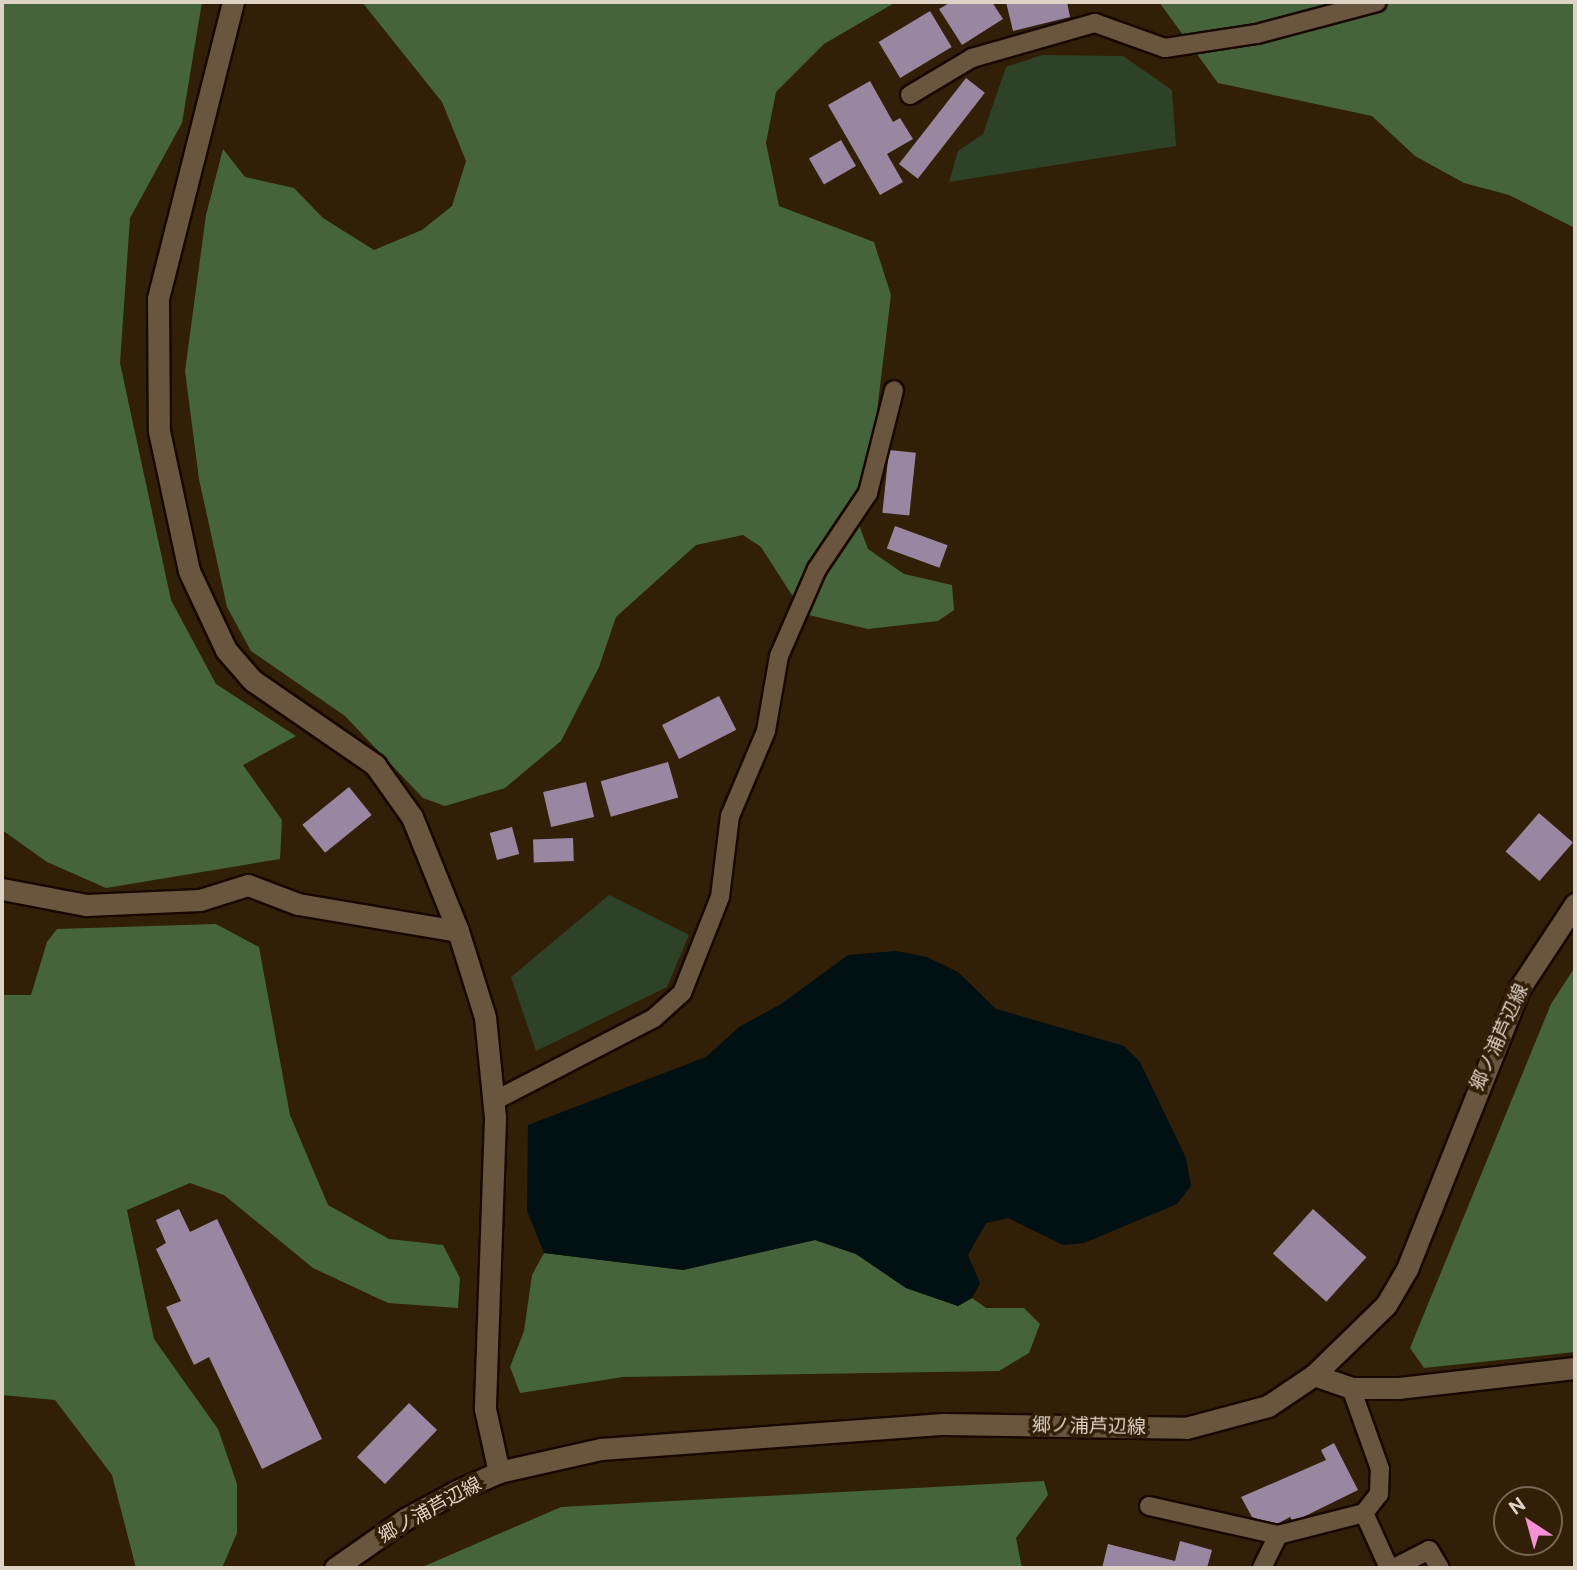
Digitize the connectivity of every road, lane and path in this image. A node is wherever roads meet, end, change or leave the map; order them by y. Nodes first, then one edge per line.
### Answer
1 (233, 2) edge
2 (1377, 2) edge
3 (911, 95) dead end
4 (894, 390) dead end
5 (2, 889) edge
6 (1575, 904) edge
7 (458, 931) junction
8 (494, 1101) junction
9 (1575, 1368) edge
10 (1314, 1375) junction
11 (1351, 1388) junction
12 (499, 1472) junction
13 (1149, 1506) dead end
14 (1364, 1513) junction
15 (1278, 1535) junction
16 (335, 1568) edge
17 (1262, 1568) edge
18 (1389, 1568) edge
19 (1394, 1568) edge
20 (1440, 1568) edge

1 - 7 street
2 - 3 lane
4 - 8 lane
5 - 7 street
6 - 10 street, 郷ノ浦芦辺線
7 - 8 street
8 - 12 street
9 - 11 street
10 - 11 street
10 - 12 street, 郷ノ浦芦辺線
11 - 14 lane
12 - 16 street, 郷ノ浦芦辺線
13 - 15 lane
14 - 15 lane
14 - 18 lane
15 - 17 lane
19 - 20 lane

